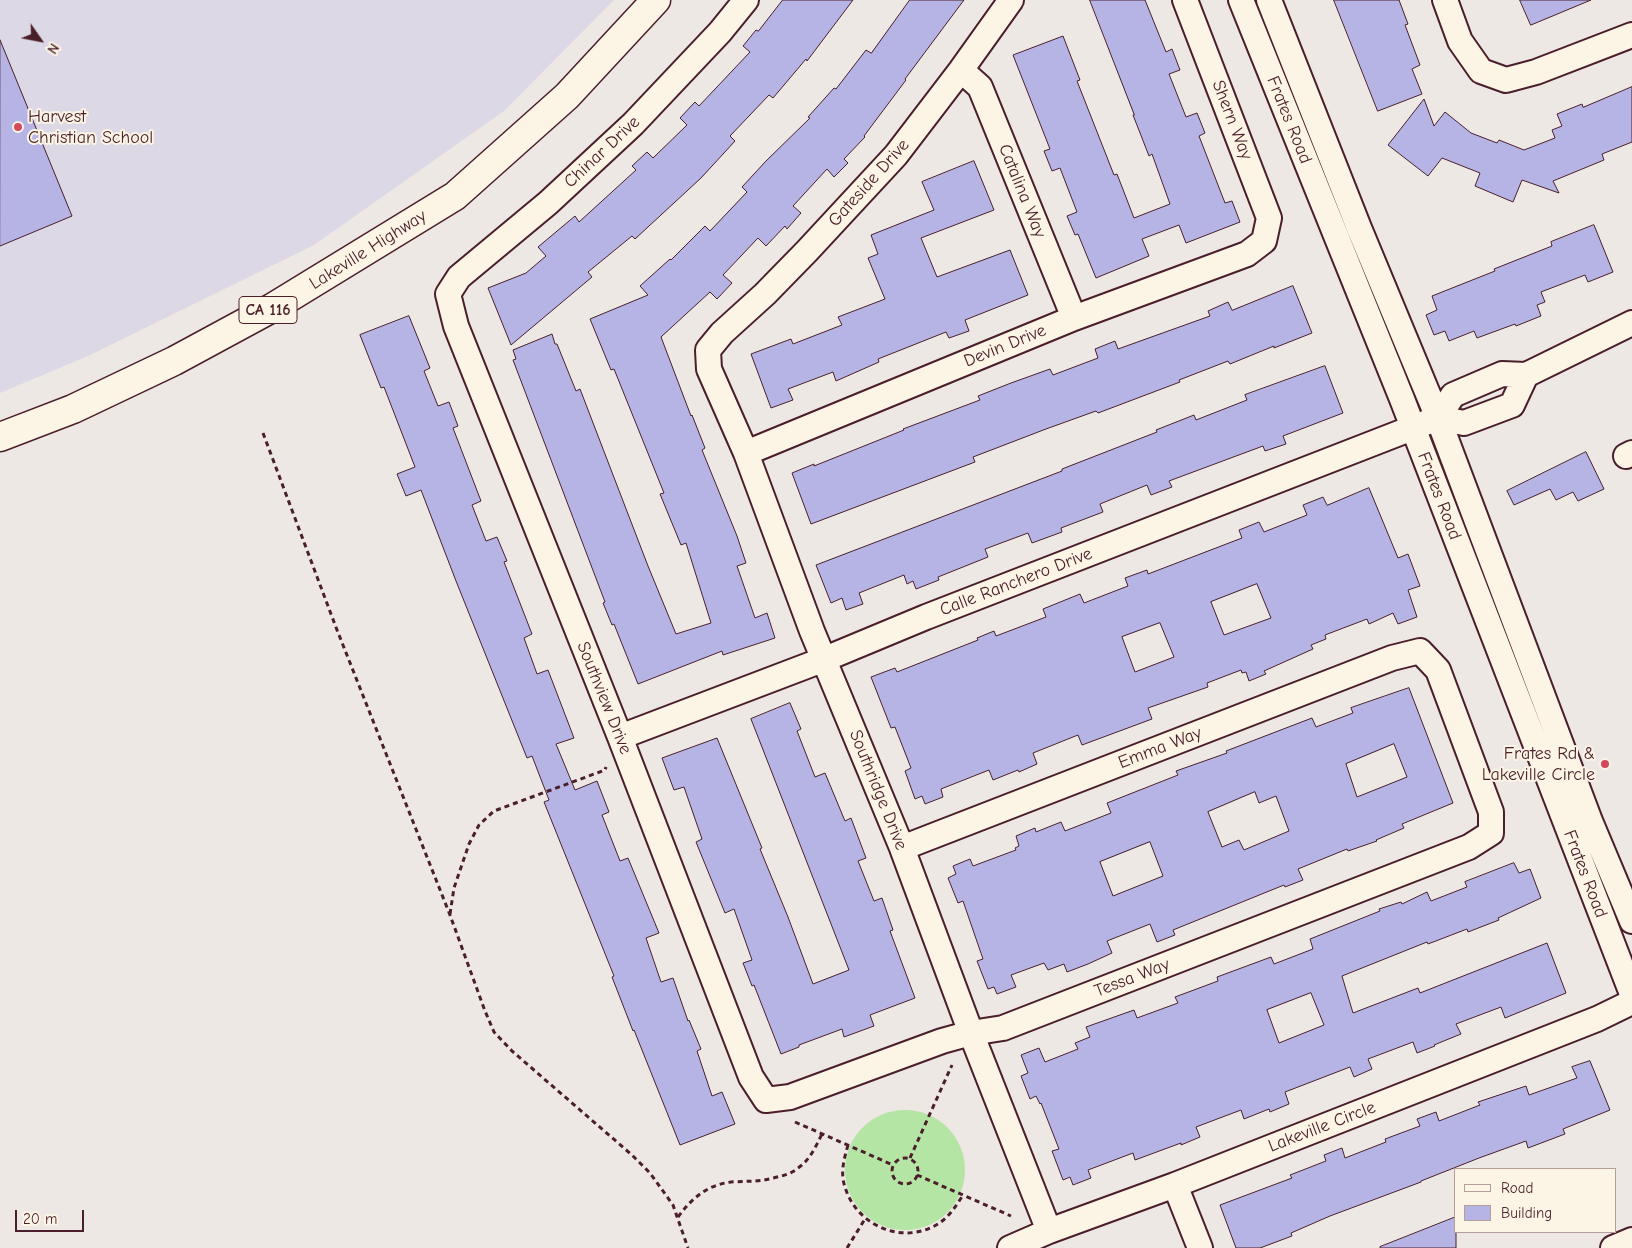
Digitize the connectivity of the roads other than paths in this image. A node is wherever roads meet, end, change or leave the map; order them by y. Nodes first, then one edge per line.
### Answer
1 (656, 0) edge
2 (746, 0) edge
3 (1011, 0) edge
4 (1186, 0) edge
5 (1241, 0) edge
6 (1269, 0) edge
7 (1445, 0) edge
8 (1632, 35) edge
9 (961, 70) junction
10 (1264, 241) joint
11 (448, 294) joint
12 (1074, 318) junction
13 (1632, 323) edge
14 (708, 350) joint
15 (1526, 375) junction
16 (1438, 418) junction
17 (1413, 428) junction
18 (0, 437) edge
19 (746, 453) junction
20 (1420, 652) joint
21 (824, 659) junction
22 (620, 737) junction
23 (902, 848) junction
24 (1632, 921) edge
25 (1632, 994) edge
26 (1632, 1002) edge
27 (971, 1033) junction
28 (766, 1100) joint
29 (1175, 1185) junction
30 (1048, 1231) junction
31 (1632, 1240) edge
32 (1010, 1248) edge
33 (1200, 1248) edge
34 (1613, 1248) edge

1 - 18 main road, Lakeville Highway / CA 116
2 - 11 street, Chinar Drive
3 - 9 street, Gateside Drive
4 - 10 street, Shern Way
5 - 17 street, Frates Road
6 - 16 street, Frates Road
7 - 8 street
9 - 12 street, Catalina Way
9 - 14 street, Gateside Drive
10 - 12 street, Devin Drive
11 - 22 street, Southview Drive
12 - 19 street, Devin Drive
13 - 15 street
14 - 19 street, Southridge Drive
15 - 16 street
15 - 16 street
16 - 17 street, Calle Ranchero Drive
16 - 24 street, Frates Road
17 - 21 street, Calle Ranchero Drive
17 - 25 street, Frates Road
19 - 21 street, Southridge Drive
20 - 23 street, Emma Way
20 - 27 street, Tessa Way
21 - 22 street, Calle Ranchero Drive
21 - 23 street, Southridge Drive
22 - 28 street, Southview Drive
23 - 27 street, Southridge Drive
26 - 29 street, Lakeville Circle
27 - 28 street, Tessa Way
27 - 30 street, Southridge Drive
29 - 30 street, Lakeville Circle
29 - 33 street
30 - 32 street, Lakeville Circle
31 - 34 street

